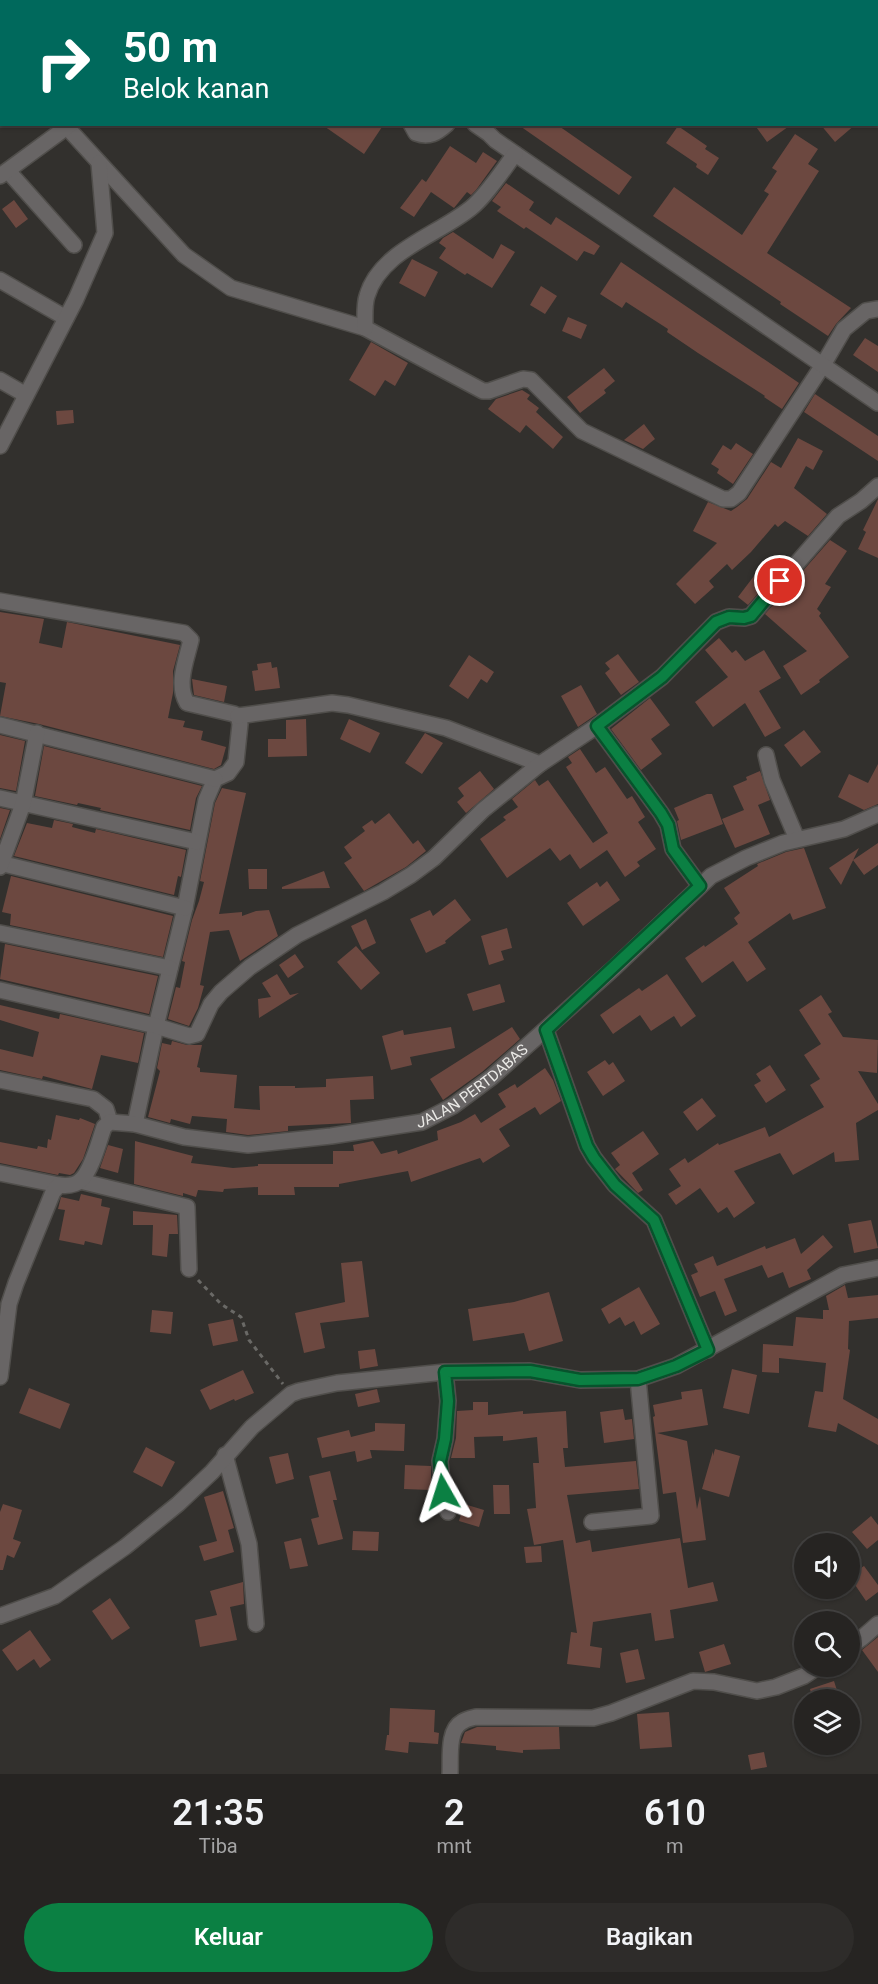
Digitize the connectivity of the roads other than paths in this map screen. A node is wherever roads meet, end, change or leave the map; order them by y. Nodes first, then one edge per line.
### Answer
1 (67, 126) edge
2 (412, 126) edge
3 (445, 126) edge
4 (483, 127) edge
5 (515, 154) junction
6 (99, 163) junction
7 (4, 173) edge
8 (74, 245) dead end
9 (0, 280) edge
10 (878, 309) edge
11 (66, 318) junction
12 (365, 328) junction
13 (823, 365) junction
14 (0, 380) edge
15 (26, 395) junction
16 (878, 403) edge
17 (0, 446) edge
18 (878, 486) edge
19 (0, 601) edge
20 (237, 716) junction
21 (0, 725) edge
22 (597, 726) junction
23 (38, 733) junction
24 (766, 755) dead end
25 (540, 764) junction
26 (215, 779) junction
27 (0, 798) edge
28 (23, 804) junction
29 (878, 814) edge
30 (797, 839) junction
31 (197, 842) junction
32 (0, 865) edge
33 (700, 886) junction
34 (185, 908) junction
35 (0, 933) edge
36 (170, 968) junction
37 (0, 990) edge
38 (156, 1026) junction
39 (546, 1030) junction
40 (0, 1080) edge
41 (110, 1122) junction
42 (135, 1124) junction
43 (0, 1173) edge
44 (80, 1182) junction
45 (59, 1185) junction
46 (878, 1268) edge
47 (189, 1269) road end
48 (708, 1350) junction
49 (445, 1372) junction
50 (0, 1377) edge
51 (638, 1379) junction
52 (225, 1455) junction
53 (448, 1512) dead end
54 (592, 1522) dead end
55 (0, 1616) edge
56 (878, 1623) edge
57 (256, 1624) dead end
58 (860, 1639) edge
59 (801, 1677) edge
60 (450, 1774) edge

1 - 6 street
1 - 7 street
2 - 3 street
4 - 5 street
5 - 12 street
5 - 13 street
6 - 11 street
6 - 12 street
7 - 8 street
9 - 11 street
10 - 13 street
11 - 15 street
12 - 13 street
13 - 16 street
14 - 15 street
15 - 17 street
18 - 22 street
19 - 20 street
20 - 25 street
20 - 26 street
21 - 23 street
22 - 25 street
22 - 33 street
23 - 26 street
23 - 28 street
24 - 30 street
25 - 38 street
26 - 31 street
27 - 28 street
28 - 31 street
28 - 32 street
29 - 30 street, JALAN PERTDABAS
30 - 33 street, JALAN PERTDABAS
31 - 34 street
32 - 34 street
33 - 39 street, JALAN PERTDABAS
34 - 36 street
35 - 36 street
36 - 38 street
37 - 38 street
38 - 42 street
39 - 42 street, JALAN PERTDABAS
39 - 48 street
40 - 41 street
41 - 42 street, JALAN PERTDABAS
41 - 44 street
43 - 45 street
44 - 45 street
44 - 47 street
45 - 50 street
46 - 48 street
48 - 51 street
49 - 51 street
49 - 52 street
49 - 53 street
51 - 54 street
52 - 55 street
52 - 57 street
56 - 58 street
59 - 60 street

